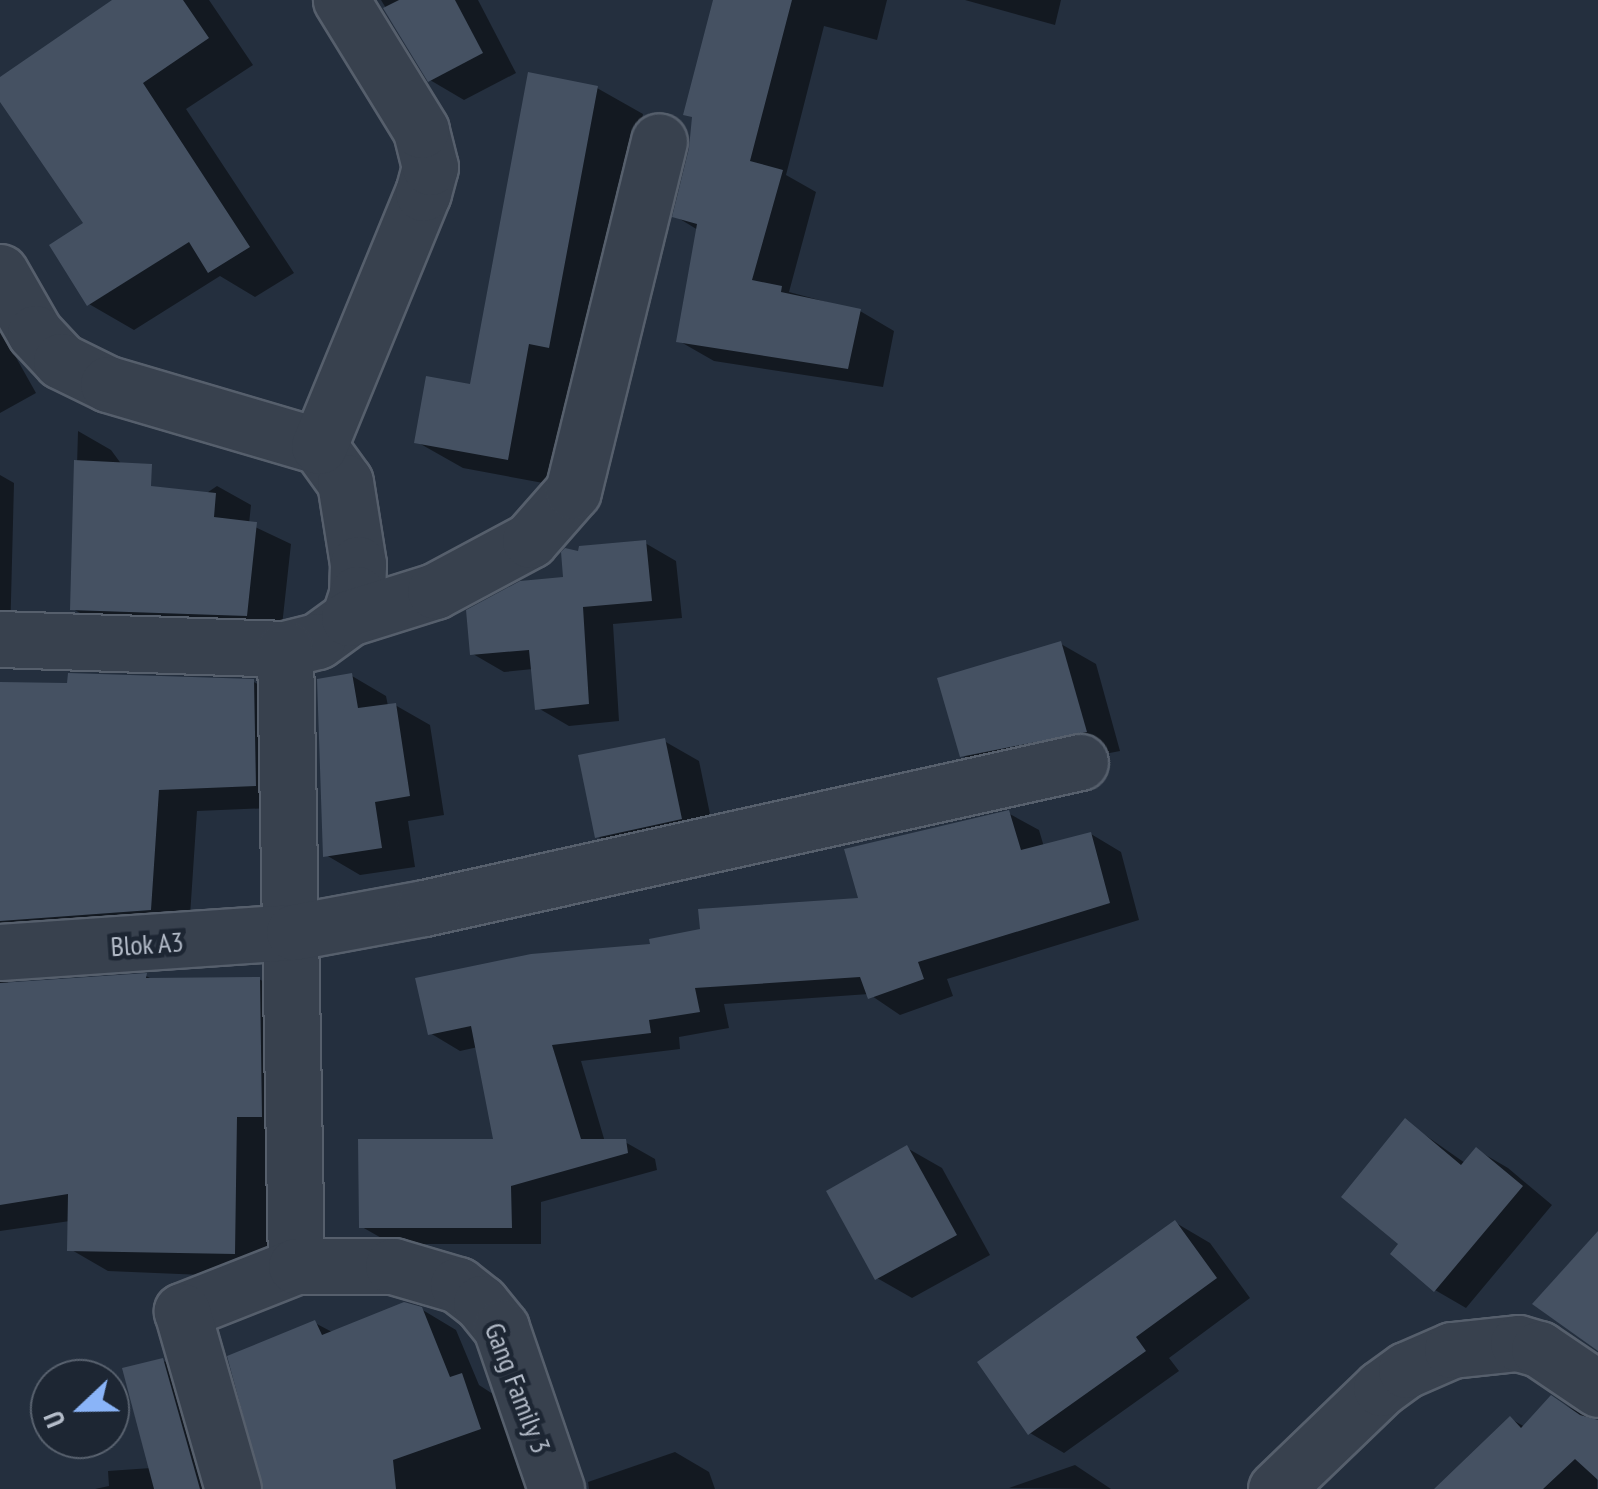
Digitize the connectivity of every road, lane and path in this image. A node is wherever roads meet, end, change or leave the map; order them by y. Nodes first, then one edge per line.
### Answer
1 (341, 0) edge
2 (660, 141) dead end
3 (0, 272) edge
4 (319, 446) junction
5 (348, 618) junction
6 (0, 638) edge
7 (285, 648) junction
8 (1080, 762) dead end
9 (294, 932) junction
10 (0, 952) edge
11 (296, 1266) junction
12 (1598, 1389) edge
13 (233, 1489) edge
14 (556, 1489) edge
15 (1276, 1489) edge

1 - 4 street
2 - 5 street
3 - 4 street
4 - 5 street
5 - 7 street
6 - 7 street
7 - 9 street
8 - 9 street, Blok A3
9 - 10 street, Blok A3
9 - 11 street
11 - 13 street
11 - 14 street, Gang Family 3
12 - 15 street

